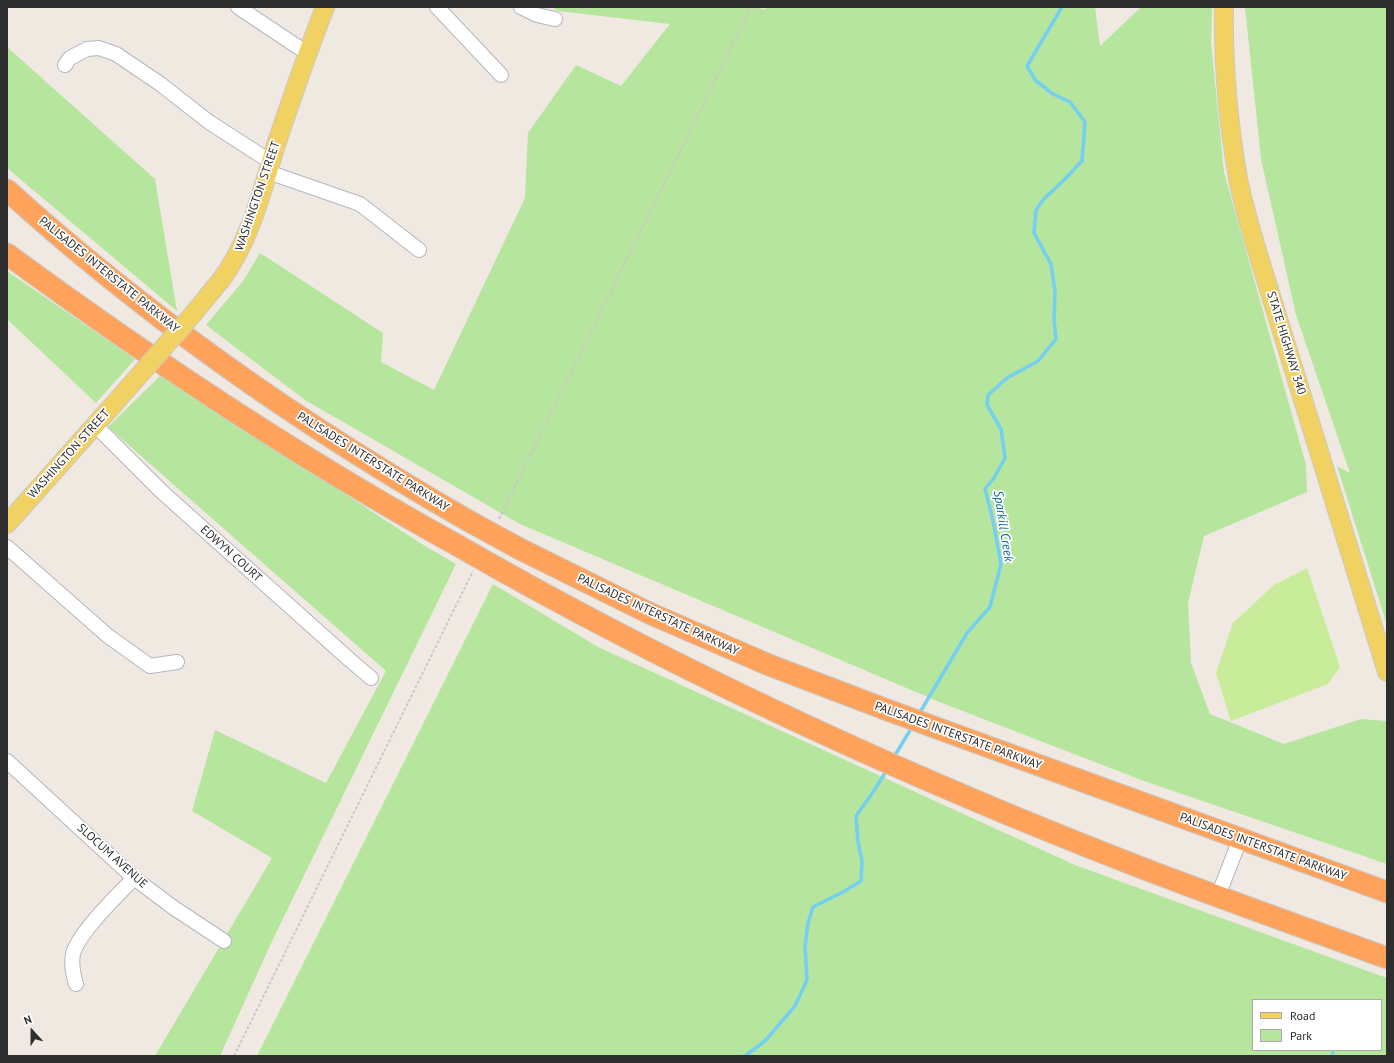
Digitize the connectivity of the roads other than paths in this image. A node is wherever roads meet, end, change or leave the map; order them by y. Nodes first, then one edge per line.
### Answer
1 (238, 7) edge
2 (325, 7) edge
3 (437, 7) edge
4 (521, 7) edge
5 (1224, 7) edge
6 (555, 19) dead end
7 (307, 53) junction
8 (65, 65) dead end
9 (501, 75) dead end
10 (270, 167) junction
11 (7, 190) edge
12 (7, 194) edge
13 (31, 212) junction
14 (419, 250) dead end
15 (7, 254) edge
16 (94, 426) junction
17 (7, 524) edge
18 (7, 547) edge
19 (1382, 640) edge
20 (177, 662) dead end
21 (1387, 672) edge
22 (372, 678) dead end
23 (7, 760) edge
24 (1240, 839) junction
25 (134, 878) junction
26 (1387, 892) edge
27 (1218, 896) junction
28 (224, 941) dead end
29 (1387, 958) edge
30 (76, 984) dead end

1 - 7 street
2 - 7 main road, WASHINGTON STREET
3 - 9 street
4 - 6 street
5 - 19 main road, STATE HIGHWAY 340
7 - 10 main road, WASHINGTON STREET
8 - 10 street
10 - 14 street
10 - 16 main road, WASHINGTON STREET, bridge
11 - 13 highway, PALISADES INTERSTATE PARKWAY
12 - 13 street
13 - 24 highway, PALISADES INTERSTATE PARKWAY, bridge
15 - 27 highway, bridge
16 - 17 main road, WASHINGTON STREET
16 - 22 street, EDWYN COURT
18 - 20 street
19 - 21 main road, STATE HIGHWAY 340
23 - 25 street, SLOCUM AVENUE
24 - 26 highway, PALISADES INTERSTATE PARKWAY
24 - 27 street
25 - 28 street, SLOCUM AVENUE
25 - 30 street
27 - 29 highway

